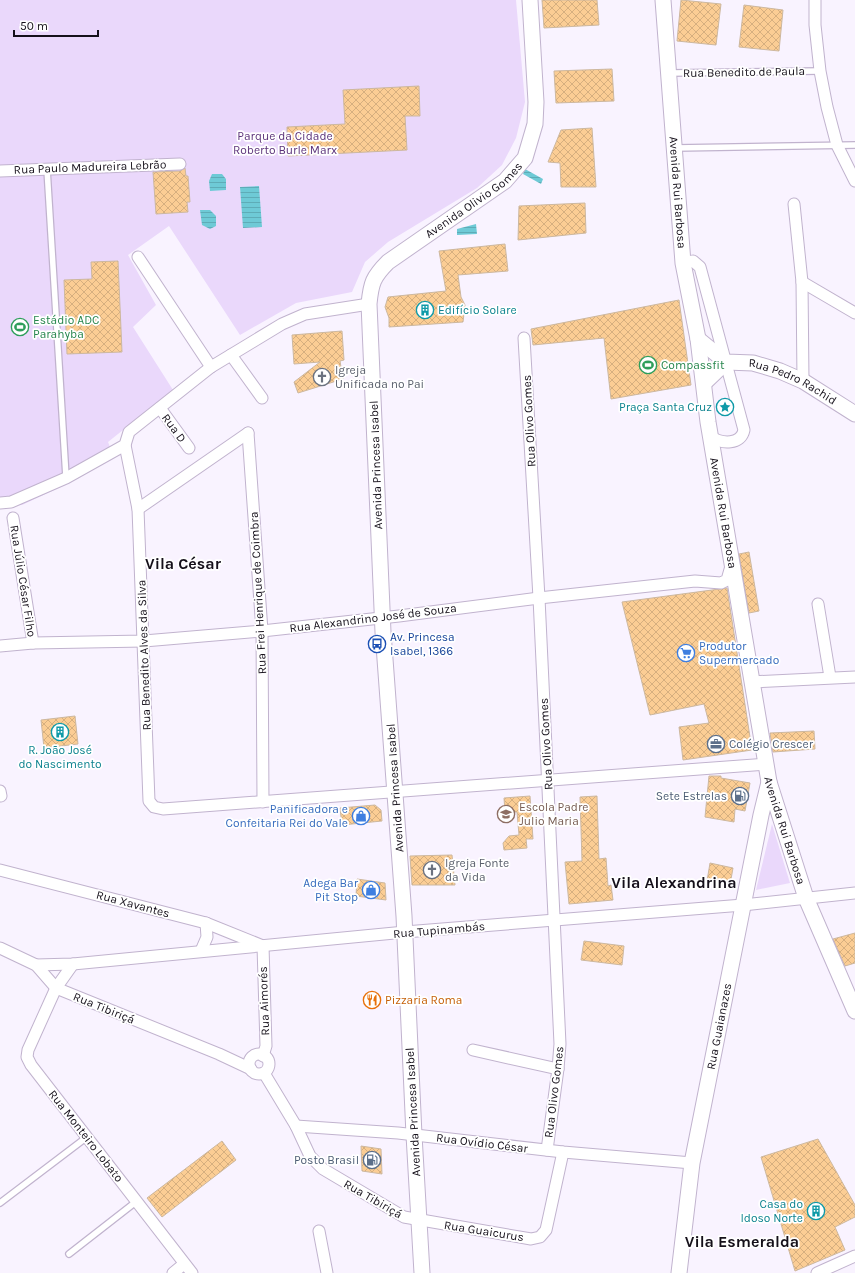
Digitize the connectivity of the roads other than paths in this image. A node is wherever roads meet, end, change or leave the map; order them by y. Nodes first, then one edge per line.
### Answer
1 (530, 0) edge
2 (663, 0) edge
3 (815, 0) edge
4 (820, 72) junction
5 (668, 73) junction
6 (837, 144) junction
7 (855, 145) edge
8 (673, 148) junction
9 (180, 164) dead end
10 (46, 168) junction
11 (0, 171) edge
12 (855, 181) edge
13 (794, 204) dead end
14 (138, 257) dead end
15 (683, 263) junction
16 (802, 282) junction
17 (369, 304) junction
18 (855, 313) edge
19 (524, 338) dead end
20 (698, 339) junction
21 (231, 355) junction
22 (726, 362) junction
23 (211, 367) junction
24 (803, 381) junction
25 (704, 383) junction
26 (262, 398) dead end
27 (160, 408) junction
28 (855, 414) edge
29 (711, 437) junction
30 (125, 445) junction
31 (189, 448) dead end
32 (66, 478) junction
33 (0, 503) edge
34 (138, 509) junction
35 (13, 518) dead end
36 (732, 564) junction
37 (539, 598) junction
38 (818, 604) dead end
39 (383, 618) junction
40 (262, 631) junction
41 (144, 641) junction
42 (33, 644) junction
43 (0, 646) edge
44 (830, 677) junction
45 (855, 677) edge
46 (751, 682) junction
47 (766, 764) junction
48 (548, 779) junction
49 (769, 782) junction
50 (394, 792) junction
51 (263, 802) junction
52 (0, 870) edge
53 (855, 893) edge
54 (806, 898) junction
55 (743, 905) junction
56 (554, 921) junction
57 (206, 923) junction
58 (404, 932) junction
59 (263, 946) junction
60 (0, 948) edge
61 (201, 951) junction
62 (73, 964) junction
63 (36, 965) junction
64 (56, 988) junction
65 (855, 1011) edge
66 (473, 1050) dead end
67 (219, 1054) junction
68 (263, 1056) junction
69 (252, 1058) junction
70 (558, 1069) junction
71 (251, 1070) junction
72 (264, 1073) junction
73 (296, 1126) junction
74 (414, 1135) junction
75 (87, 1136) junction
76 (547, 1150) junction
77 (563, 1152) junction
78 (692, 1163) junction
79 (137, 1201) junction
80 (0, 1203) edge
81 (420, 1221) junction
82 (319, 1231) dead end
83 (68, 1254) dead end
84 (855, 1256) edge
85 (188, 1269) edge
86 (173, 1273) edge
87 (327, 1273) edge
88 (422, 1273) edge
89 (679, 1273) edge
90 (817, 1273) edge

1 - 17 main road, Avenida Olivio Gomes
2 - 5 main road, Avenida Rui Barbosa
3 - 4 street
4 - 5 lane, Rua Benedito de Paula
4 - 6 street
5 - 8 main road, Avenida Rui Barbosa
6 - 7 lane
6 - 8 lane
6 - 12 street
8 - 15 main road, Avenida Rui Barbosa
9 - 10 street, Rua Paulo Madureira Lebrão
10 - 11 street, Rua Paulo Madureira Lebrão
10 - 32 lane
13 - 16 street
14 - 23 street
15 - 20 main road, Avenida Rui Barbosa
15 - 22 street
16 - 18 street
16 - 24 street
17 - 21 street
17 - 39 main road, Avenida Princesa Isabel
19 - 37 street, Rua Olivo Gomes
20 - 22 main road
20 - 25 main road, Avenida Rui Barbosa
21 - 23 street
21 - 26 street
22 - 24 main road, Rua Pedro Rachid
22 - 25 main road
22 - 29 street
23 - 27 street
24 - 28 main road, Rua Pedro Rachid
25 - 29 main road, Avenida Rui Barbosa
27 - 30 street
27 - 31 street, Rua D
29 - 36 main road, Avenida Rui Barbosa
30 - 32 street
30 - 34 street, Rua Benedito Alves da Silva
32 - 33 street
34 - 40 street, Rua Frei Henrique de Coimbra
34 - 41 street, Rua Benedito Alves da Silva
35 - 42 street, Rua Júlio César Filho
36 - 37 street, Rua Alexandrino José de Souza
36 - 46 main road, Avenida Rui Barbosa
37 - 39 street, Rua Alexandrino José de Souza
37 - 48 street, Rua Olivo Gomes
38 - 44 street
39 - 40 street, Rua Alexandrino José de Souza
39 - 50 main road, Avenida Princesa Isabel
40 - 41 street, Rua Alexandrino José de Souza
40 - 51 street, Rua Frei Henrique de Coimbra
41 - 42 street, Rua Alexandrino José de Souza
41 - 51 street, Rua Benedito Alves da Silva
42 - 43 street, Rua Alexandrino José de Souza
44 - 45 street
44 - 46 street
46 - 47 main road, Avenida Rui Barbosa
47 - 48 street
47 - 49 main road, Avenida Rui Barbosa
48 - 50 street
48 - 56 street, Rua Olivo Gomes
49 - 54 main road, Avenida Rui Barbosa
49 - 55 main road, Rua Guaianazes
50 - 51 street
50 - 58 main road, Avenida Princesa Isabel
52 - 57 street, Rua Xavantes
53 - 54 street, Rua Tupinambás
54 - 55 street, Rua Tupinambás
54 - 65 main road, Avenida Rui Barbosa
55 - 56 street, Rua Tupinambás
55 - 78 main road, Rua Guaianazes
56 - 58 street, Rua Tupinambás
56 - 70 street, Rua Olivo Gomes
57 - 59 street, Rua Xavantes
57 - 61 street
58 - 59 street, Rua Tupinambás
58 - 74 main road, Avenida Princesa Isabel
59 - 61 street, Rua Tupinambás
59 - 68 street, Rua Aimorés
60 - 63 street, Rua Tibiriçá
61 - 62 street, Rua Tupinambás
62 - 63 street, Rua Tupinambás
62 - 64 street
63 - 64 street, Rua Tibiriçá
64 - 67 street, Rua Tibiriçá
64 - 75 street, Rua Monteiro Lobato
66 - 70 street
67 - 69 street, Rua Tibiriçá
67 - 71 street, Rua Tibiriçá
68 - 69 street
68 - 72 street
69 - 71 street
70 - 76 street, Rua Olivo Gomes
71 - 72 street
72 - 73 street, Rua Tibiriçá
73 - 74 street, Rua Ovídio César
73 - 81 street, Rua Tibiriçá
74 - 76 street, Rua Ovídio César
74 - 81 main road, Avenida Princesa Isabel
75 - 79 street, Rua Monteiro Lobato
75 - 80 lane
76 - 77 street, Rua Ovídio César
77 - 78 street, Rua Ovídio César
77 - 81 street, Rua Guaicurus
78 - 89 main road, Rua Guaianazes
79 - 83 lane
79 - 85 street, Rua Monteiro Lobato
81 - 88 main road, Avenida Princesa Isabel
82 - 87 street
84 - 90 street
85 - 86 street

